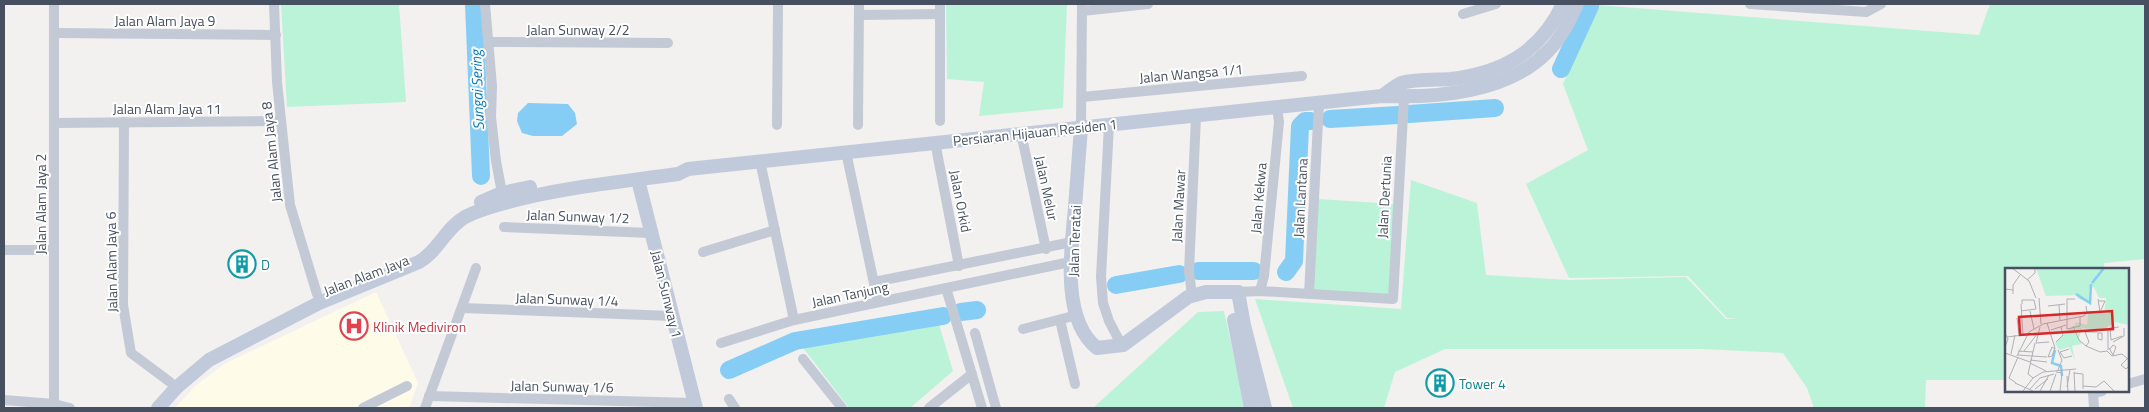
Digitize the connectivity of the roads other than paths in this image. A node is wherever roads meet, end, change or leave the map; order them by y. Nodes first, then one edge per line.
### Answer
1 (54, 4) edge
2 (274, 4) edge
3 (485, 4) edge
4 (778, 4) edge
5 (1148, 4) edge
6 (1496, 4) edge
7 (1563, 4) edge
8 (1577, 4) edge
9 (1750, 4) edge
10 (1880, 5) edge
11 (1082, 7) edge
12 (859, 9) edge
13 (940, 9) edge
14 (1463, 14) dead end
15 (54, 33) junction
16 (276, 35) junction
17 (488, 42) junction
18 (668, 43) dead end
19 (1302, 76) dead end
20 (1494, 77) junction
21 (1402, 90) junction
22 (1082, 97) junction
23 (1319, 103) junction
24 (1277, 107) junction
25 (1196, 117) junction
26 (281, 121) junction
27 (940, 121) dead end
28 (124, 122) junction
29 (54, 123) junction
30 (777, 125) dead end
31 (858, 125) dead end
32 (1109, 125) junction
33 (1081, 127) junction
34 (1020, 133) junction
35 (935, 142) junction
36 (846, 152) junction
37 (760, 161) junction
38 (638, 179) junction
39 (502, 194) junction
40 (534, 195) junction
41 (465, 217) junction
42 (504, 227) dead end
43 (775, 230) junction
44 (652, 233) junction
45 (1072, 242) junction
46 (1046, 249) junction
47 (4, 250) edge
48 (54, 250) junction
49 (703, 252) dead end
50 (1070, 262) junction
51 (960, 266) junction
52 (476, 268) dead end
53 (874, 282) junction
54 (946, 288) junction
55 (1260, 291) junction
56 (1234, 292) junction
57 (317, 294) junction
58 (1309, 294) junction
59 (1192, 296) junction
60 (878, 302) junction
61 (462, 308) junction
62 (1077, 315) junction
63 (672, 316) junction
64 (794, 320) junction
65 (1060, 320) junction
66 (1023, 329) dead end
67 (974, 333) dead end
68 (721, 343) dead end
69 (1122, 346) junction
70 (803, 359) dead end
71 (972, 374) junction
72 (2145, 380) edge
73 (170, 382) junction
74 (1075, 384) dead end
75 (2129, 384) edge
76 (407, 386) dead end
77 (2098, 392) edge
78 (429, 396) junction
79 (729, 399) dead end
80 (5, 400) edge
81 (1249, 402) edge
82 (54, 404) junction
83 (695, 406) edge
84 (70, 408) edge
85 (146, 408) edge
86 (158, 408) edge
87 (363, 408) edge
88 (425, 408) edge
89 (735, 408) edge
90 (842, 408) edge
91 (929, 408) edge
92 (982, 408) edge
93 (996, 408) edge
94 (1264, 408) edge
95 (2094, 408) edge

1 - 15 street, Jalan Alam Jaya 2
2 - 16 street, Jalan Alam Jaya 8
3 - 17 street
4 - 30 street
5 - 11 street
6 - 14 street
7 - 20 street, Persiaran Hijauan Residen 1
8 - 20 street, Persiaran Hijauan Residen 1
9 - 10 street
11 - 22 street
12 - 13 street
12 - 31 street
13 - 27 street
15 - 16 street, Jalan Alam Jaya 9
15 - 29 street, Jalan Alam Jaya 2
16 - 26 street, Jalan Alam Jaya 8
17 - 18 street, Jalan Sunway 2/2
17 - 39 street
19 - 22 street, Jalan Wangsa 1/1
20 - 21 street, Persiaran Hijauan Residen 1
21 - 23 street, Persiaran Hijauan Residen 1
21 - 58 street, Jalan Dertunia
22 - 33 street
23 - 24 street, Persiaran Hijauan Residen 1
23 - 58 street, Jalan Lantana
24 - 25 street, Persiaran Hijauan Residen 1
24 - 55 street, Jalan Kekwa
25 - 32 street, Persiaran Hijauan Residen 1
25 - 59 street, Jalan Mawar
26 - 28 street, Jalan Alam Jaya 11
26 - 57 street, Jalan Alam Jaya 8
28 - 29 street, Jalan Alam Jaya 11
28 - 73 street, Jalan Alam Jaya 6
29 - 48 street, Jalan Alam Jaya 2
32 - 33 street, Persiaran Hijauan Residen 1
32 - 69 street
33 - 34 street, Persiaran Hijauan Residen 1
33 - 45 street, Jalan Teratai
34 - 35 street, Persiaran Hijauan Residen 1
34 - 46 street, Jalan Melur
35 - 36 street, Persiaran Hijauan Residen 1
35 - 51 street, Jalan Orkid
36 - 37 street, Persiaran Hijauan Residen 1
36 - 53 street
37 - 38 street, Persiaran Hijauan Residen 1
37 - 43 street
38 - 39 street, Jalan Alam Jaya
38 - 40 street, Jalan Alam Jaya
38 - 44 street, Jalan Sunway 1
39 - 40 street
39 - 41 street
39 - 57 street, Jalan Alam Jaya
40 - 41 street, Jalan Alam Jaya
41 - 86 street, Jalan Alam Jaya
42 - 44 street, Jalan Sunway 1/2
43 - 49 street
43 - 64 street
44 - 63 street, Jalan Sunway 1
45 - 46 street
45 - 50 street, Jalan Teratai
46 - 51 street
47 - 48 street
48 - 82 street, Jalan Alam Jaya 2
50 - 54 street, Jalan Tanjung
50 - 62 street, Jalan Teratai
51 - 53 street
52 - 61 street
53 - 60 street
54 - 60 street, Jalan Tanjung
54 - 71 street
55 - 56 street
55 - 58 street
56 - 59 street
56 - 81 street
56 - 94 street
57 - 73 street, Jalan Alam Jaya
59 - 69 street
60 - 64 street, Jalan Tanjung
61 - 63 street, Jalan Sunway 1/4
61 - 78 street
62 - 65 street
62 - 69 street, Jalan Teratai
63 - 83 street, Jalan Sunway 1
64 - 68 street, Jalan Tanjung
65 - 66 street
65 - 74 street
67 - 93 street
70 - 90 street
71 - 91 street
71 - 92 street
72 - 75 street
73 - 85 street, Jalan Alam Jaya
76 - 87 street
77 - 95 street
78 - 83 street, Jalan Sunway 1/6
78 - 88 street
79 - 89 street
80 - 82 street
82 - 84 street

